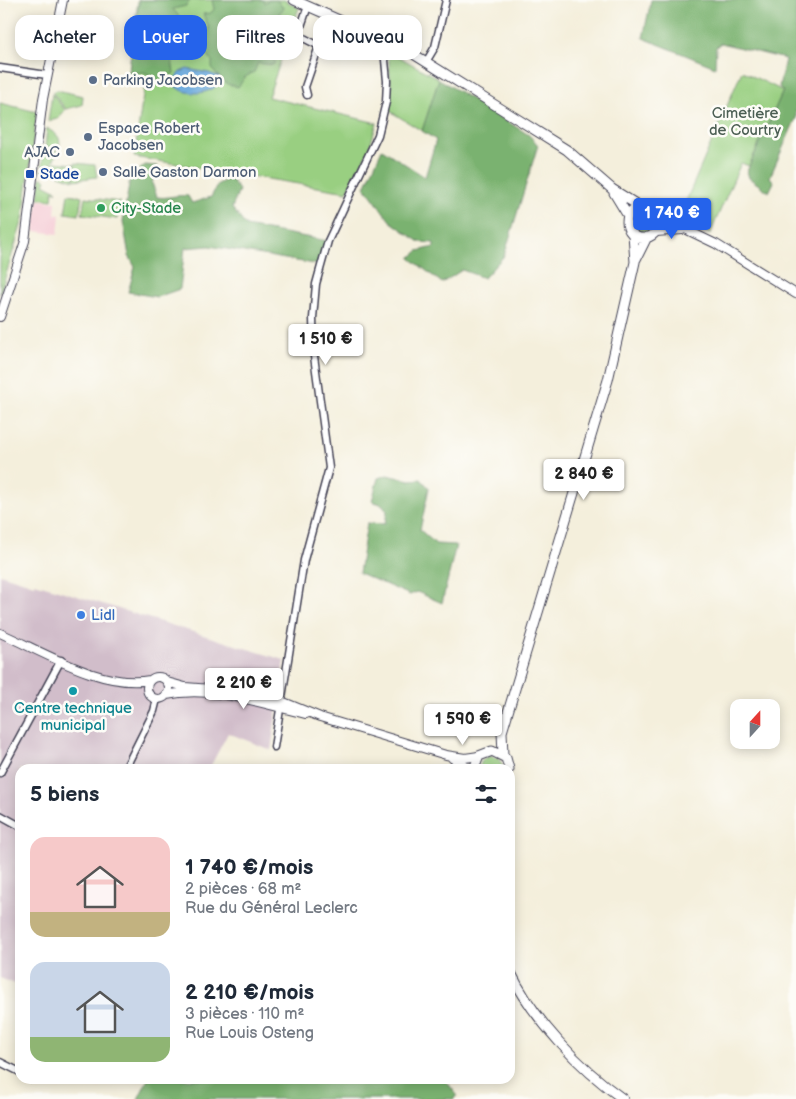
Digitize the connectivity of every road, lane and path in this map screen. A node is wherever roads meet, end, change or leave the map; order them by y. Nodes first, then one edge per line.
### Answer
1 (63, 0) edge
2 (294, 0) edge
3 (446, 0) edge
4 (308, 6) junction
5 (329, 15) edge
6 (385, 60) edge
7 (422, 60) edge
8 (426, 62) junction
9 (0, 68) edge
10 (47, 75) junction
11 (307, 95) dead end
12 (612, 189) junction
13 (639, 206) junction
14 (628, 216) junction
15 (658, 216) junction
16 (686, 230) junction
17 (656, 232) junction
18 (633, 234) junction
19 (647, 238) junction
20 (634, 262) junction
21 (796, 294) edge
22 (0, 318) edge
23 (0, 633) edge
24 (61, 660) junction
25 (150, 680) junction
26 (123, 682) junction
27 (167, 682) junction
28 (148, 693) junction
29 (166, 695) junction
30 (157, 699) junction
31 (281, 704) junction
32 (502, 732) junction
33 (274, 747) dead end
34 (489, 751) junction
35 (446, 755) junction
36 (503, 755) junction
37 (480, 756) junction
38 (128, 764) edge
39 (463, 764) edge
40 (475, 764) edge
41 (507, 764) edge
42 (0, 774) edge
43 (0, 815) edge
44 (15, 823) edge
45 (515, 980) edge
46 (0, 1062) edge
47 (15, 1070) edge
48 (623, 1099) edge

1 - 10 street
2 - 4 main road
3 - 8 street
4 - 5 main road
4 - 11 street
6 - 31 street
7 - 8 main road
8 - 12 main road
9 - 10 street
10 - 22 street
12 - 13 main road
12 - 14 main road
13 - 14 main road
13 - 15 main road
14 - 18 main road
15 - 16 street
15 - 17 main road
16 - 17 street
16 - 21 street
17 - 19 main road
18 - 19 main road
18 - 20 main road
19 - 20 main road
20 - 32 main road
23 - 24 street
24 - 26 street
24 - 42 street
25 - 26 street
25 - 27 street
25 - 28 street
26 - 28 street
27 - 29 street
27 - 31 street
28 - 30 street
29 - 30 street
29 - 31 street
30 - 38 street
31 - 33 street
31 - 35 street
32 - 34 main road
32 - 36 main road
34 - 36 main road
34 - 37 main road
35 - 37 street
35 - 39 street
36 - 41 main road
37 - 40 main road
43 - 44 street
45 - 48 main road
46 - 47 street

